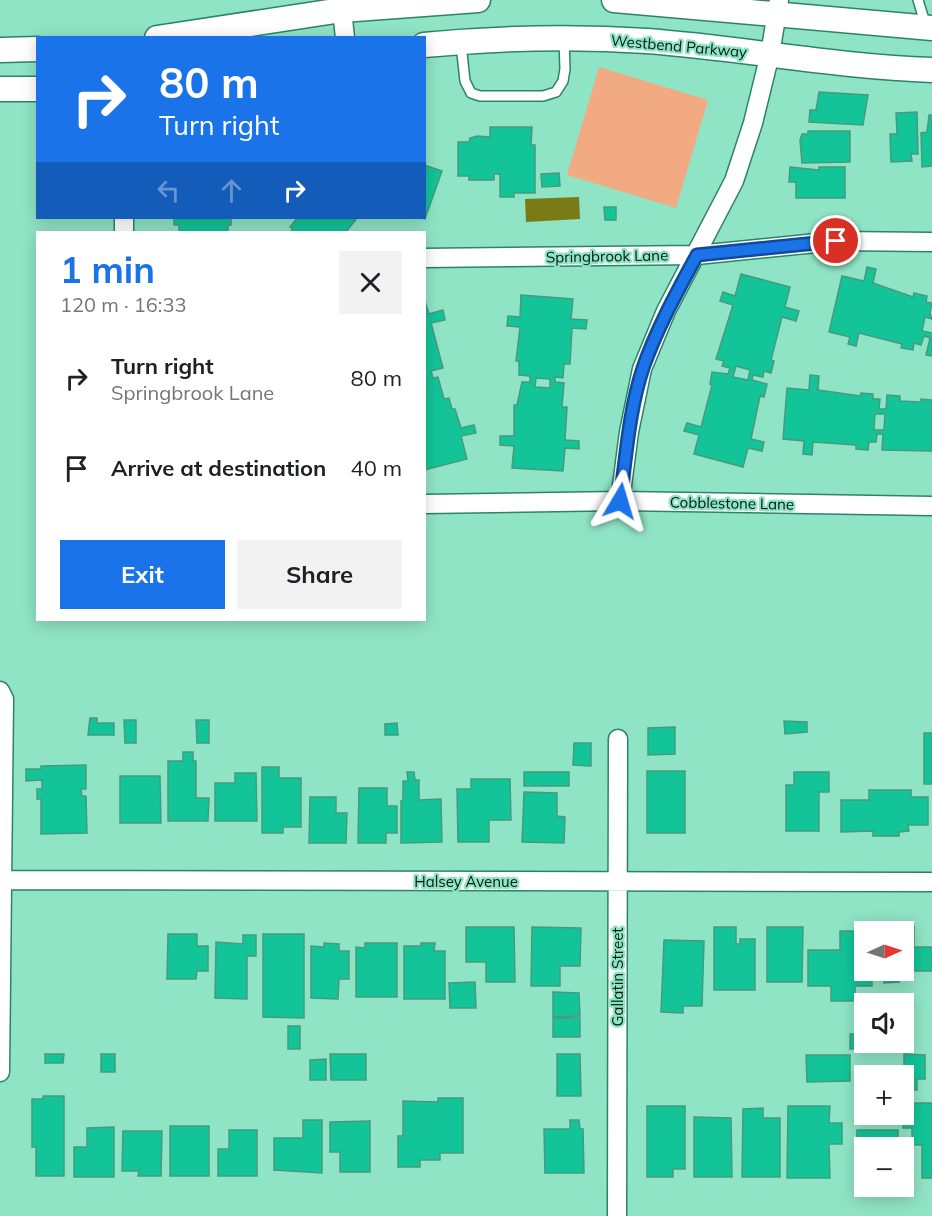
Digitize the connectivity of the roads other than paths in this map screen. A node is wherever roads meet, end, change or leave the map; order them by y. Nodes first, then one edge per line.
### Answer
1 (478, 0) edge
2 (615, 0) edge
3 (918, 0) edge
4 (340, 5) edge
5 (778, 8) edge
6 (929, 28) edge
7 (168, 36) edge
8 (345, 36) edge
9 (564, 39) junction
10 (461, 41) junction
11 (426, 45) edge
12 (36, 49) edge
13 (0, 50) edge
14 (770, 54) junction
15 (932, 70) edge
16 (0, 89) edge
17 (36, 89) edge
18 (932, 242) edge
19 (697, 255) junction
20 (426, 258) edge
21 (620, 501) junction
22 (426, 504) edge
23 (932, 506) edge
24 (0, 691) edge
25 (618, 739) dead end
26 (1, 880) edge
27 (617, 881) junction
28 (932, 882) edge
29 (0, 1072) edge
30 (616, 1216) edge

1 - 4 street
2 - 5 street
3 - 6 lane
4 - 7 street
4 - 8 street
5 - 6 street
5 - 14 street
9 - 10 street, Westbend Parkway
9 - 10 lane
9 - 14 street, Westbend Parkway
10 - 11 street, Westbend Parkway
12 - 13 street
14 - 15 street, Westbend Parkway
14 - 19 street
16 - 17 street
18 - 19 street, Springbrook Lane
19 - 20 street, Springbrook Lane
19 - 21 street
21 - 22 street, Cobblestone Lane
21 - 23 street, Cobblestone Lane
24 - 26 street
25 - 27 street, Gallatin Street
26 - 27 street, Halsey Avenue
26 - 29 street
27 - 28 street, Halsey Avenue
27 - 30 street, Gallatin Street

